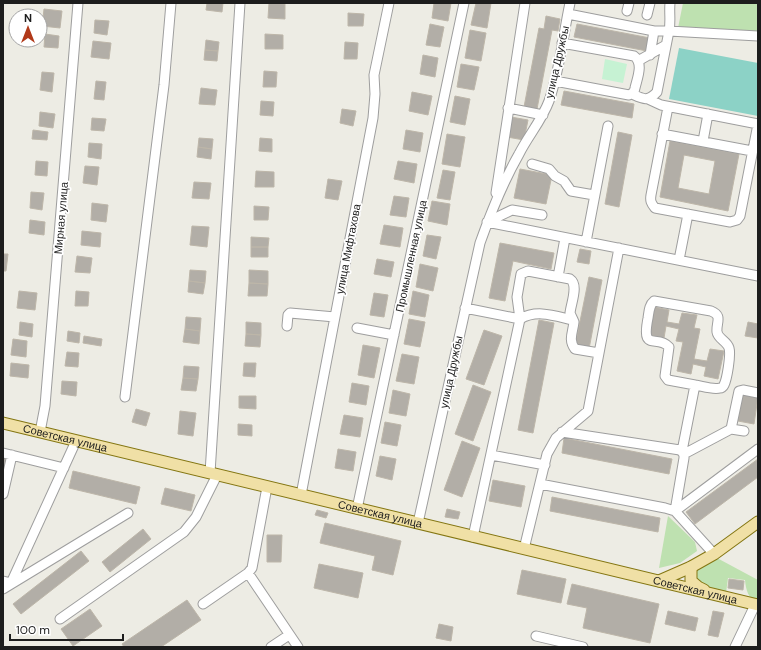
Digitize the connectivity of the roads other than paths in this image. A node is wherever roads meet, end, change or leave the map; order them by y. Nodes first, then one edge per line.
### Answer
1 (78, 3) edge
2 (171, 3) edge
3 (240, 3) edge
4 (389, 3) edge
5 (464, 3) edge
6 (525, 3) edge
7 (570, 3) edge
8 (650, 3) edge
9 (670, 3) edge
10 (568, 14) junction
11 (647, 15) dead end
12 (654, 31) junction
13 (669, 31) junction
14 (758, 36) edge
15 (562, 43) junction
16 (666, 46) junction
17 (650, 54) junction
18 (638, 61) junction
19 (555, 81) junction
20 (632, 94) junction
21 (648, 99) junction
22 (668, 107) junction
23 (508, 108) junction
24 (542, 114) junction
25 (708, 114) junction
26 (758, 124) edge
27 (608, 126) dead end
28 (662, 134) junction
29 (703, 142) junction
30 (752, 151) junction
31 (532, 164) dead end
32 (594, 195) junction
33 (494, 203) junction
34 (688, 214) junction
35 (542, 215) dead end
36 (487, 222) junction
37 (565, 238) junction
38 (586, 242) junction
39 (619, 248) junction
40 (679, 260) junction
41 (758, 276) edge
42 (558, 277) junction
43 (465, 308) junction
44 (335, 317) junction
45 (520, 319) junction
46 (573, 320) junction
47 (287, 326) dead end
48 (357, 328) dead end
49 (394, 335) junction
50 (599, 353) junction
51 (695, 385) junction
52 (758, 393) edge
53 (124, 397) dead end
54 (3, 423) edge
55 (731, 429) junction
56 (744, 431) dead end
57 (40, 432) junction
58 (562, 432) junction
59 (76, 441) junction
60 (758, 449) edge
61 (3, 453) edge
62 (683, 453) junction
63 (12, 455) junction
64 (491, 455) junction
65 (545, 465) junction
66 (64, 468) junction
67 (213, 474) junction
68 (540, 484) junction
69 (267, 487) junction
70 (3, 494) edge
71 (301, 495) junction
72 (357, 509) junction
73 (675, 511) junction
74 (128, 513) dead end
75 (758, 522) edge
76 (418, 523) junction
77 (473, 537) junction
78 (524, 549) junction
79 (714, 554) junction
80 (691, 567) junction
81 (248, 574) junction
82 (659, 581) junction
83 (6, 584) edge
84 (718, 596) junction
85 (203, 604) dead end
86 (756, 605) edge
87 (60, 619) dead end
88 (289, 635) junction
89 (536, 636) dead end
90 (271, 647) edge
91 (298, 647) edge
92 (583, 647) edge
93 (735, 647) edge

1 - 57 street, Мирная улица
2 - 53 street
3 - 67 street
4 - 44 street, улица Мифтахова
5 - 49 street, Промышленная улица
6 - 23 street, улица Дружбы
7 - 10 street, улица Дружбы
8 - 11 street
9 - 13 street
10 - 12 street
10 - 15 street, улица Дружбы
12 - 13 street
12 - 17 street
13 - 14 street
13 - 16 street
15 - 18 street
15 - 19 street, улица Дружбы
16 - 17 street
16 - 21 street
17 - 18 street
18 - 20 street
19 - 20 street
19 - 24 street, улица Дружбы
20 - 21 street
21 - 22 street
22 - 25 street
22 - 28 street
23 - 24 street
23 - 33 street, улица Дружбы
24 - 33 street, улица Дружбы
25 - 26 street
25 - 29 street
26 - 30 street
27 - 32 street
28 - 29 street
28 - 34 street
29 - 30 street
30 - 34 street
31 - 32 street
32 - 38 street
33 - 36 street, улица Дружбы
34 - 40 street
35 - 36 street
36 - 37 street
36 - 43 street, улица Дружбы
37 - 38 street
37 - 42 street
38 - 39 street
39 - 40 street
39 - 50 street
40 - 41 street
42 - 45 street
42 - 46 street
43 - 45 street
43 - 76 street, улица Дружбы
44 - 47 street
44 - 71 street, улица Мифтахова
45 - 46 street
45 - 64 street
46 - 50 street
48 - 49 street
49 - 72 street, Промышленная улица
50 - 58 street
51 - 51 street
51 - 62 street
52 - 55 street
54 - 57 main road, Советская улица
55 - 56 street
55 - 62 street
57 - 59 main road, Советская улица
58 - 62 street
58 - 65 street
59 - 66 street
59 - 67 main road, Советская улица
60 - 73 street
61 - 63 street
62 - 73 street
63 - 66 street
63 - 70 street
64 - 65 street
64 - 77 street
65 - 68 street
66 - 83 street
67 - 69 main road, Советская улица
67 - 87 street
68 - 73 street
68 - 78 street
69 - 71 main road, Советская улица
69 - 81 street
71 - 72 main road, Советская улица
72 - 76 main road, Советская улица
73 - 79 street
74 - 83 street
75 - 79 main road
76 - 77 main road, Советская улица
77 - 78 main road, Советская улица
78 - 82 main road, Советская улица
79 - 80 main road
80 - 82 main road
80 - 84 main road
81 - 85 street
81 - 88 street
82 - 84 main road, Советская улица
84 - 86 main road, Советская улица
86 - 93 street
88 - 90 street
88 - 91 street
89 - 92 street

